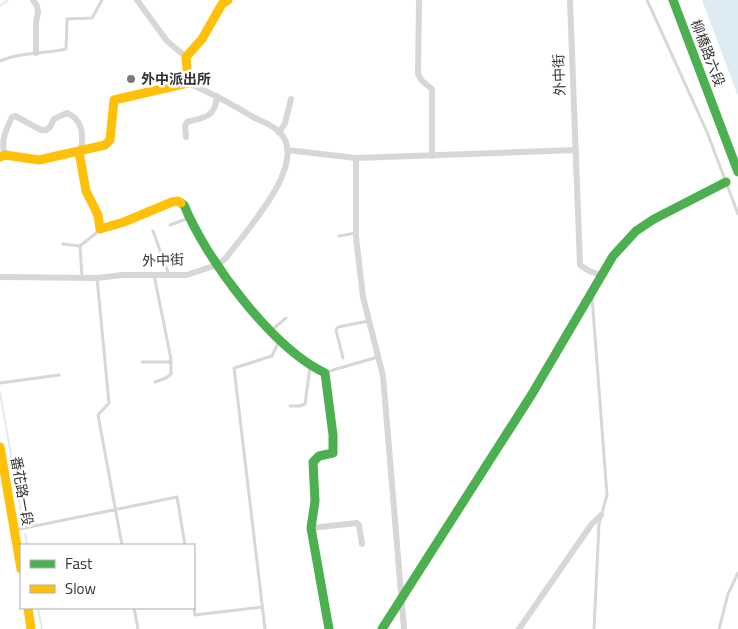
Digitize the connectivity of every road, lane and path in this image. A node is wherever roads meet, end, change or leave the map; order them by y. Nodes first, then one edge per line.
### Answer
1 (33, 0) edge
2 (102, 0) edge
3 (137, 0) edge
4 (228, 0) edge
5 (419, 0) edge
6 (570, 0) edge
7 (647, 0) edge
8 (673, 0) edge
9 (36, 53) junction
10 (186, 57) junction
11 (0, 61) edge
12 (188, 83) junction
13 (217, 96) junction
14 (291, 99) dead end
15 (280, 133) junction
16 (186, 137) dead end
17 (288, 150) junction
18 (576, 150) junction
19 (80, 152) junction
20 (2, 156) edge
21 (432, 156) junction
22 (356, 158) junction
23 (738, 172) edge
24 (726, 182) junction
25 (738, 214) edge
26 (189, 218) junction
27 (170, 225) dead end
28 (100, 230) junction
29 (153, 231) dead end
30 (356, 233) junction
31 (339, 236) dead end
32 (63, 244) dead end
33 (80, 246) junction
34 (219, 264) junction
35 (154, 275) junction
36 (169, 275) junction
37 (601, 275) junction
38 (0, 277) edge
39 (82, 278) junction
40 (97, 278) junction
41 (592, 292) junction
42 (286, 318) dead end
43 (370, 320) junction
44 (272, 331) junction
45 (279, 341) junction
46 (378, 356) junction
47 (343, 358) dead end
48 (171, 359) junction
49 (142, 362) dead end
50 (310, 366) junction
51 (325, 372) junction
52 (59, 375) dead end
53 (155, 382) dead end
54 (0, 383) edge
55 (290, 406) dead end
56 (0, 447) edge
57 (115, 510) junction
58 (601, 515) junction
59 (311, 528) junction
60 (14, 530) junction
61 (122, 544) edge
62 (184, 544) edge
63 (362, 544) dead end
64 (20, 562) edge
65 (738, 573) edge
66 (402, 598) junction
67 (262, 607) junction
68 (28, 609) edge
69 (134, 609) edge
70 (194, 609) edge
71 (31, 629) edge
72 (138, 629) edge
73 (265, 629) edge
74 (329, 629) edge
75 (382, 629) edge
76 (404, 629) edge
77 (519, 629) edge
78 (594, 629) edge
79 (719, 629) edge

1 - 9 street
2 - 9 lane
3 - 10 street
4 - 10 street
5 - 21 street
6 - 18 street, 外中街
7 - 24 lane
8 - 23 street, 柳橋路六段
9 - 11 lane
10 - 12 street
12 - 13 street
12 - 19 street
13 - 15 street
13 - 16 street
14 - 15 street
15 - 17 street
17 - 22 street
17 - 34 street, 外中街
18 - 21 street
18 - 37 street, 外中街
19 - 20 street
19 - 20 street
19 - 28 street
21 - 22 street
22 - 30 street
24 - 25 lane
24 - 37 street
26 - 27 lane
26 - 28 street
26 - 34 street
28 - 33 lane
29 - 36 lane
30 - 31 lane
30 - 43 street
32 - 33 lane
33 - 39 lane
34 - 36 street, 外中街
34 - 44 street
35 - 36 street, 外中街
35 - 40 street, 外中街
35 - 48 lane
37 - 41 street
38 - 39 street, 外中街
39 - 40 street, 外中街
40 - 57 lane
41 - 58 lane
41 - 66 street
42 - 44 lane
43 - 46 street
43 - 47 lane
44 - 45 street
45 - 50 street
45 - 67 lane
46 - 51 lane
46 - 66 street
48 - 49 lane
48 - 53 lane
50 - 51 street
50 - 55 lane
51 - 59 street
52 - 54 lane
56 - 60 street, 番花路一段
57 - 60 lane
57 - 61 lane
57 - 62 lane
58 - 77 street
58 - 78 lane
59 - 63 street
59 - 74 street
60 - 64 street, 番花路一段
65 - 79 lane
66 - 75 street
66 - 76 street
67 - 70 lane
67 - 73 lane
68 - 71 street
69 - 72 lane

